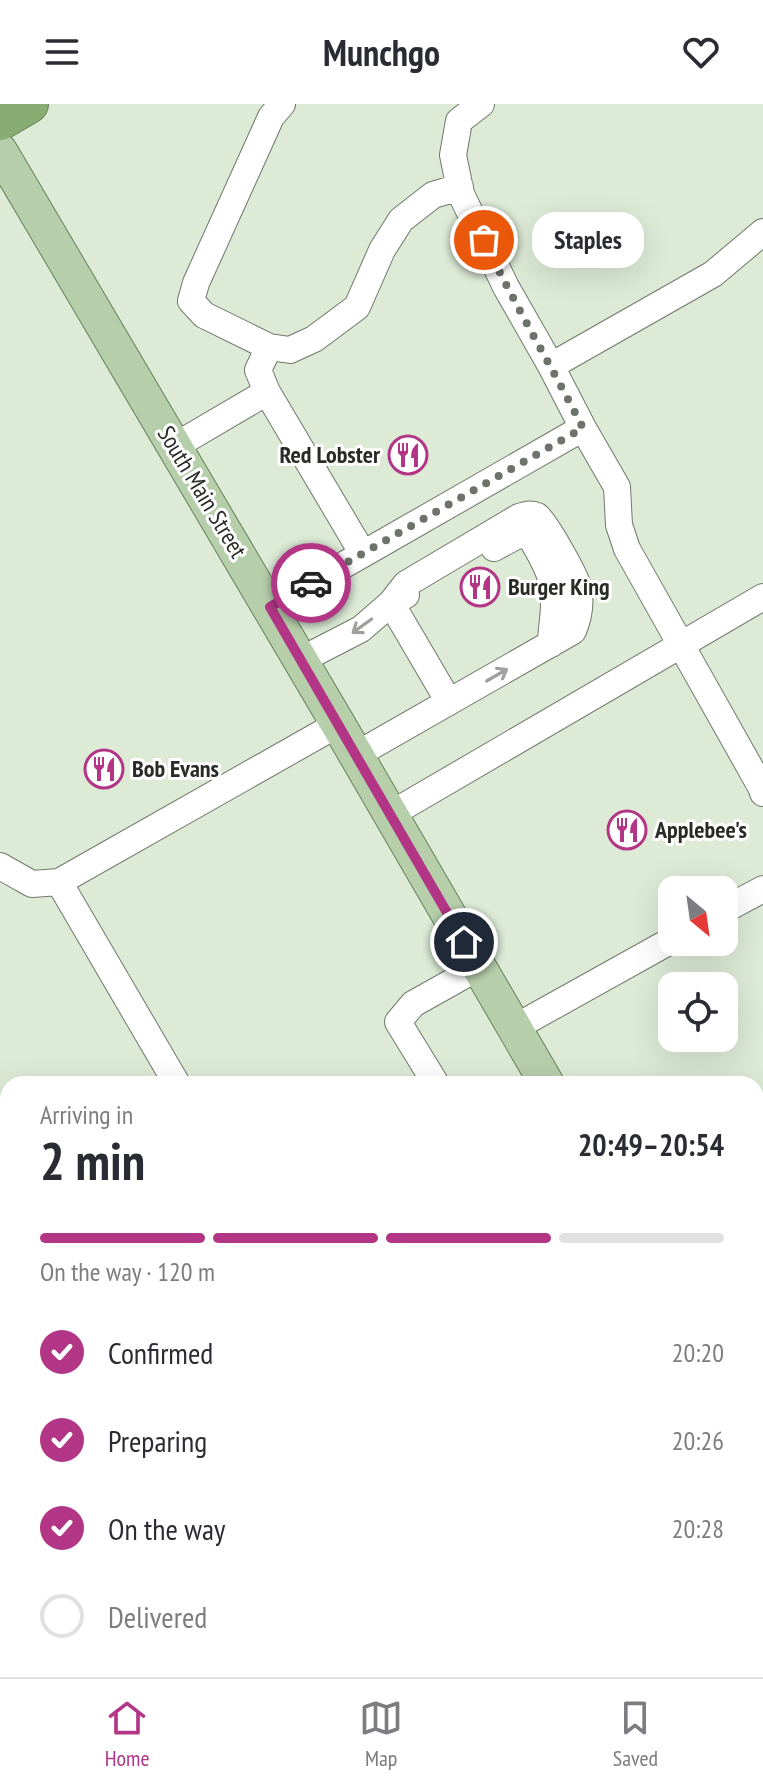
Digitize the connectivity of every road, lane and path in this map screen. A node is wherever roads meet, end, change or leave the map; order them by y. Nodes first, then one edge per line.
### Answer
1 (29, 104) edge
2 (282, 104) edge
3 (481, 104) edge
4 (0, 121) edge
5 (0, 151) edge
6 (460, 187) junction
7 (761, 237) edge
8 (269, 347) junction
9 (551, 366) junction
10 (267, 392) junction
11 (583, 428) junction
12 (175, 446) junction
13 (363, 554) junction
14 (763, 597) edge
15 (391, 603) junction
16 (270, 607) junction
17 (682, 645) junction
18 (301, 660) junction
19 (449, 702) junction
20 (338, 724) junction
21 (356, 755) junction
22 (763, 793) edge
23 (391, 814) junction
24 (0, 866) edge
25 (59, 882) junction
26 (763, 889) edge
27 (738, 902) edge
28 (658, 948) edge
29 (479, 967) junction
30 (514, 1028) junction
31 (172, 1076) edge
32 (431, 1076) edge
33 (542, 1076) edge

1 - 4 highway
2 - 8 lane
3 - 6 lane
5 - 12 main road, South Main Street
6 - 8 lane
6 - 9 lane
7 - 9 lane
8 - 10 lane
9 - 11 lane
10 - 12 lane
10 - 13 lane
11 - 13 lane
11 - 17 lane
12 - 16 main road, South Main Street
13 - 16 lane
14 - 17 lane
15 -> 18 lane
15 - 19 lane
19 -> 15 lane
16 - 18 main road, South Main Street
17 - 22 lane
17 - 23 lane
18 - 20 main road, South Main Street
19 - 21 lane
20 - 21 main road, South Main Street
20 - 25 lane
21 - 23 main road, South Main Street
23 - 29 main road, South Main Street
24 - 25 lane
25 - 31 lane
26 - 27 lane
28 - 30 lane
29 - 30 main road, South Main Street
29 - 32 lane
30 - 33 main road, South Main Street

